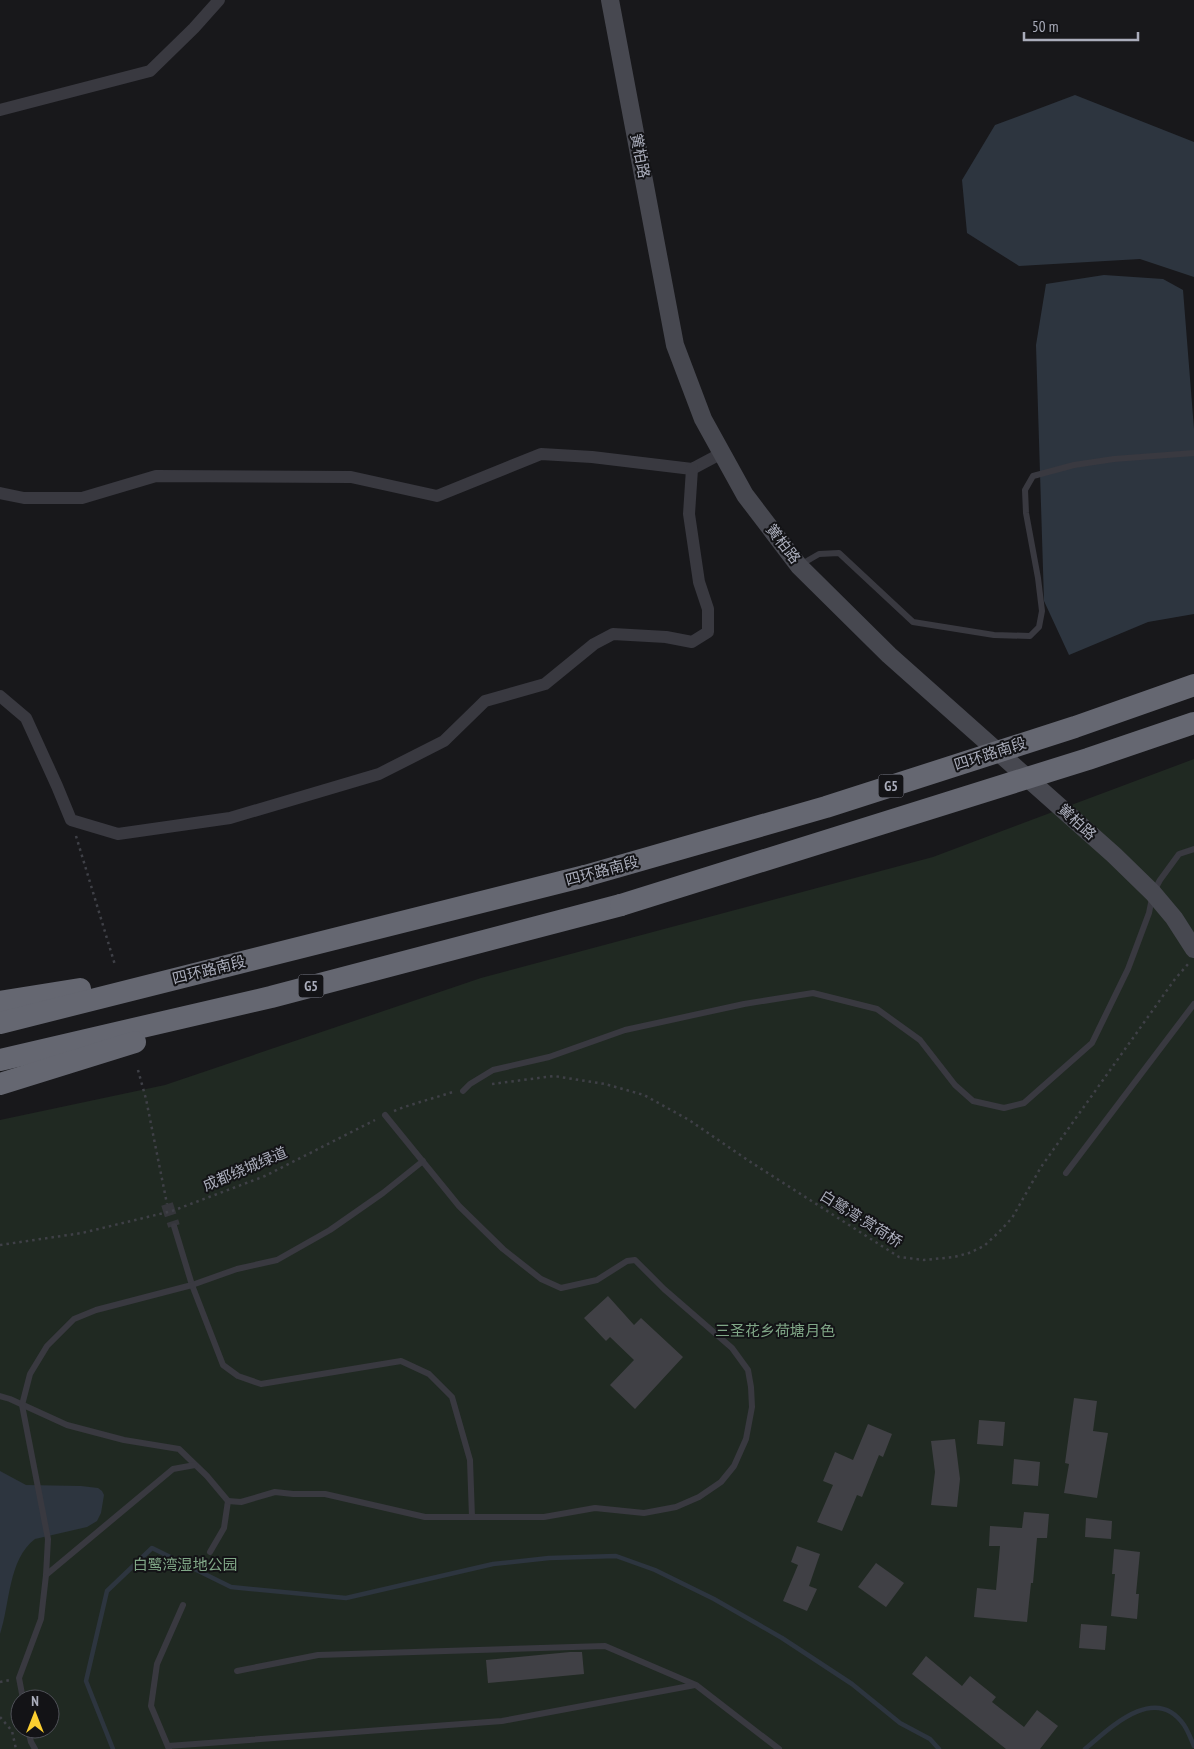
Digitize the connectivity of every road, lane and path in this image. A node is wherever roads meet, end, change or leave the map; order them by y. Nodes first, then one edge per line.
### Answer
1 (219, 0) edge
2 (610, 0) edge
3 (0, 110) edge
4 (1194, 452) edge
5 (722, 454) junction
6 (692, 469) junction
7 (0, 493) edge
8 (799, 566) junction
9 (1194, 685) edge
10 (0, 696) edge
11 (1194, 722) edge
12 (71, 820) junction
13 (1194, 848) edge
14 (1153, 893) junction
15 (1194, 949) edge
16 (258, 958) junction
17 (1194, 959) edge
18 (115, 965) dead end
19 (360, 974) junction
20 (0, 1002) edge
21 (1194, 1004) edge
22 (0, 1022) edge
23 (0, 1060) edge
24 (138, 1070) dead end
25 (0, 1084) edge
26 (490, 1084) dead end
27 (463, 1091) joint
28 (385, 1115) junction
29 (423, 1160) junction
30 (1066, 1173) dead end
31 (167, 1204) tunnel mouth
32 (174, 1226) tunnel mouth
33 (0, 1245) edge
34 (192, 1285) junction
35 (0, 1396) edge
36 (22, 1405) junction
37 (195, 1465) junction
38 (228, 1501) junction
39 (472, 1517) junction
40 (210, 1552) dead end
41 (46, 1575) junction
42 (183, 1605) dead end
43 (237, 1671) dead end
44 (696, 1685) junction
45 (21, 1689) edge
46 (0, 1717) edge
47 (168, 1748) edge
48 (16, 1749) edge
49 (780, 1749) edge

1 - 3 street
2 - 5 street, 黉柏路
4 - 8 lane
5 - 6 street
5 - 8 street, 黉柏路
6 - 7 street
6 - 12 street
8 - 14 street, 黉柏路
9 - 16 highway, 四环路南段 / G5, bridge
10 - 12 street
11 - 19 highway, G5, bridge
12 - 18 path
13 - 14 lane
14 - 15 street, 黉柏路
14 - 27 lane
16 - 20 highway
16 - 22 highway, 四环路南段 / G5
17 - 26 path, 白鹭湾·赏荷桥
19 - 23 highway, G5
19 - 25 highway
21 - 30 lane
24 - 31 path
27 - 28 path, 成都绕城绿道
28 - 29 lane
28 - 33 path, 成都绕城绿道
29 - 34 lane
29 - 39 lane
32 - 34 lane
34 - 36 lane
34 - 39 lane
35 - 36 lane
36 - 37 lane
36 - 41 lane
37 - 38 lane
37 - 41 lane
38 - 39 lane
38 - 40 lane
41 - 45 lane
42 - 47 lane
43 - 44 lane
44 - 47 lane
44 - 49 lane
46 - 48 path

